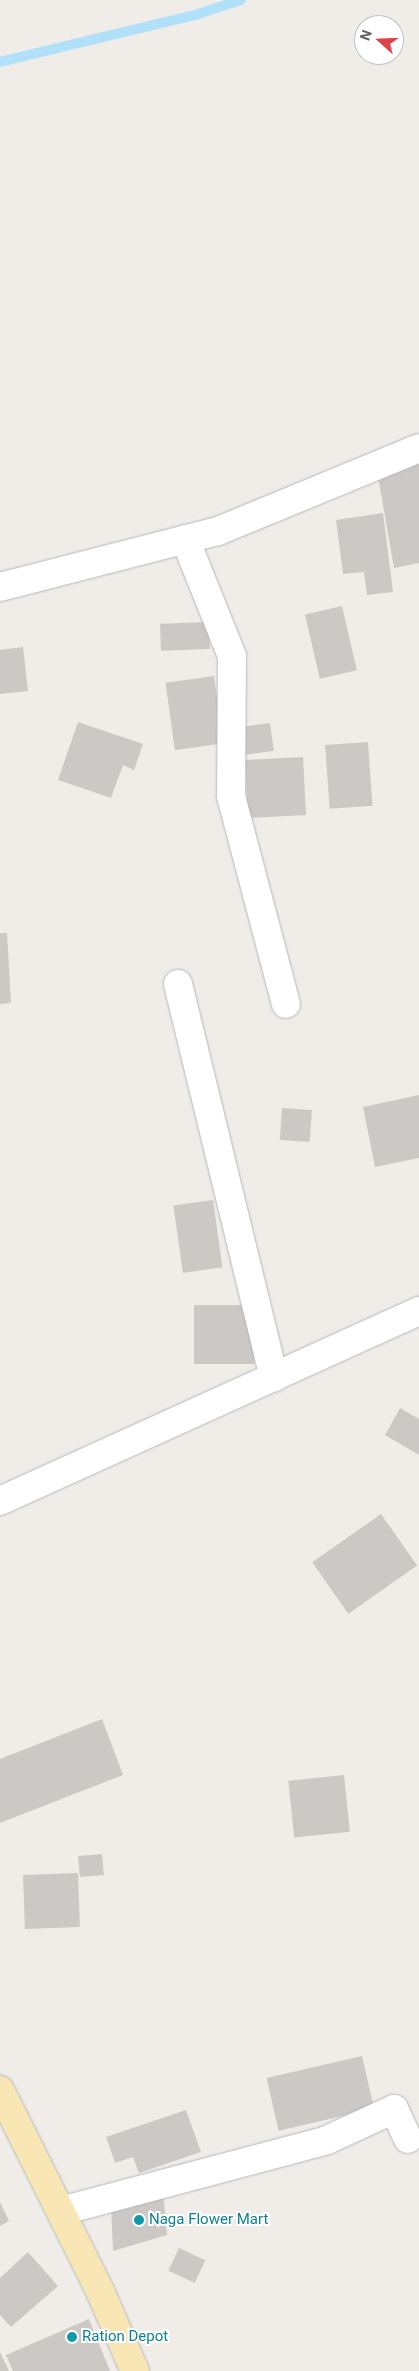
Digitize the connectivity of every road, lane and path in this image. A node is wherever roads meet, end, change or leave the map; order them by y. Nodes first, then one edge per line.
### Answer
1 (419, 448) edge
2 (185, 539) junction
3 (0, 587) edge
4 (178, 984) dead end
5 (286, 1004) dead end
6 (419, 1311) edge
7 (274, 1377) junction
8 (0, 1501) edge
9 (0, 2090) edge
10 (408, 2139) dead end
11 (61, 2211) junction
12 (135, 2371) edge

1 - 2 street
2 - 3 street
2 - 5 street
4 - 7 street
6 - 7 street
7 - 8 street
9 - 11 main road
10 - 11 street
11 - 12 main road

